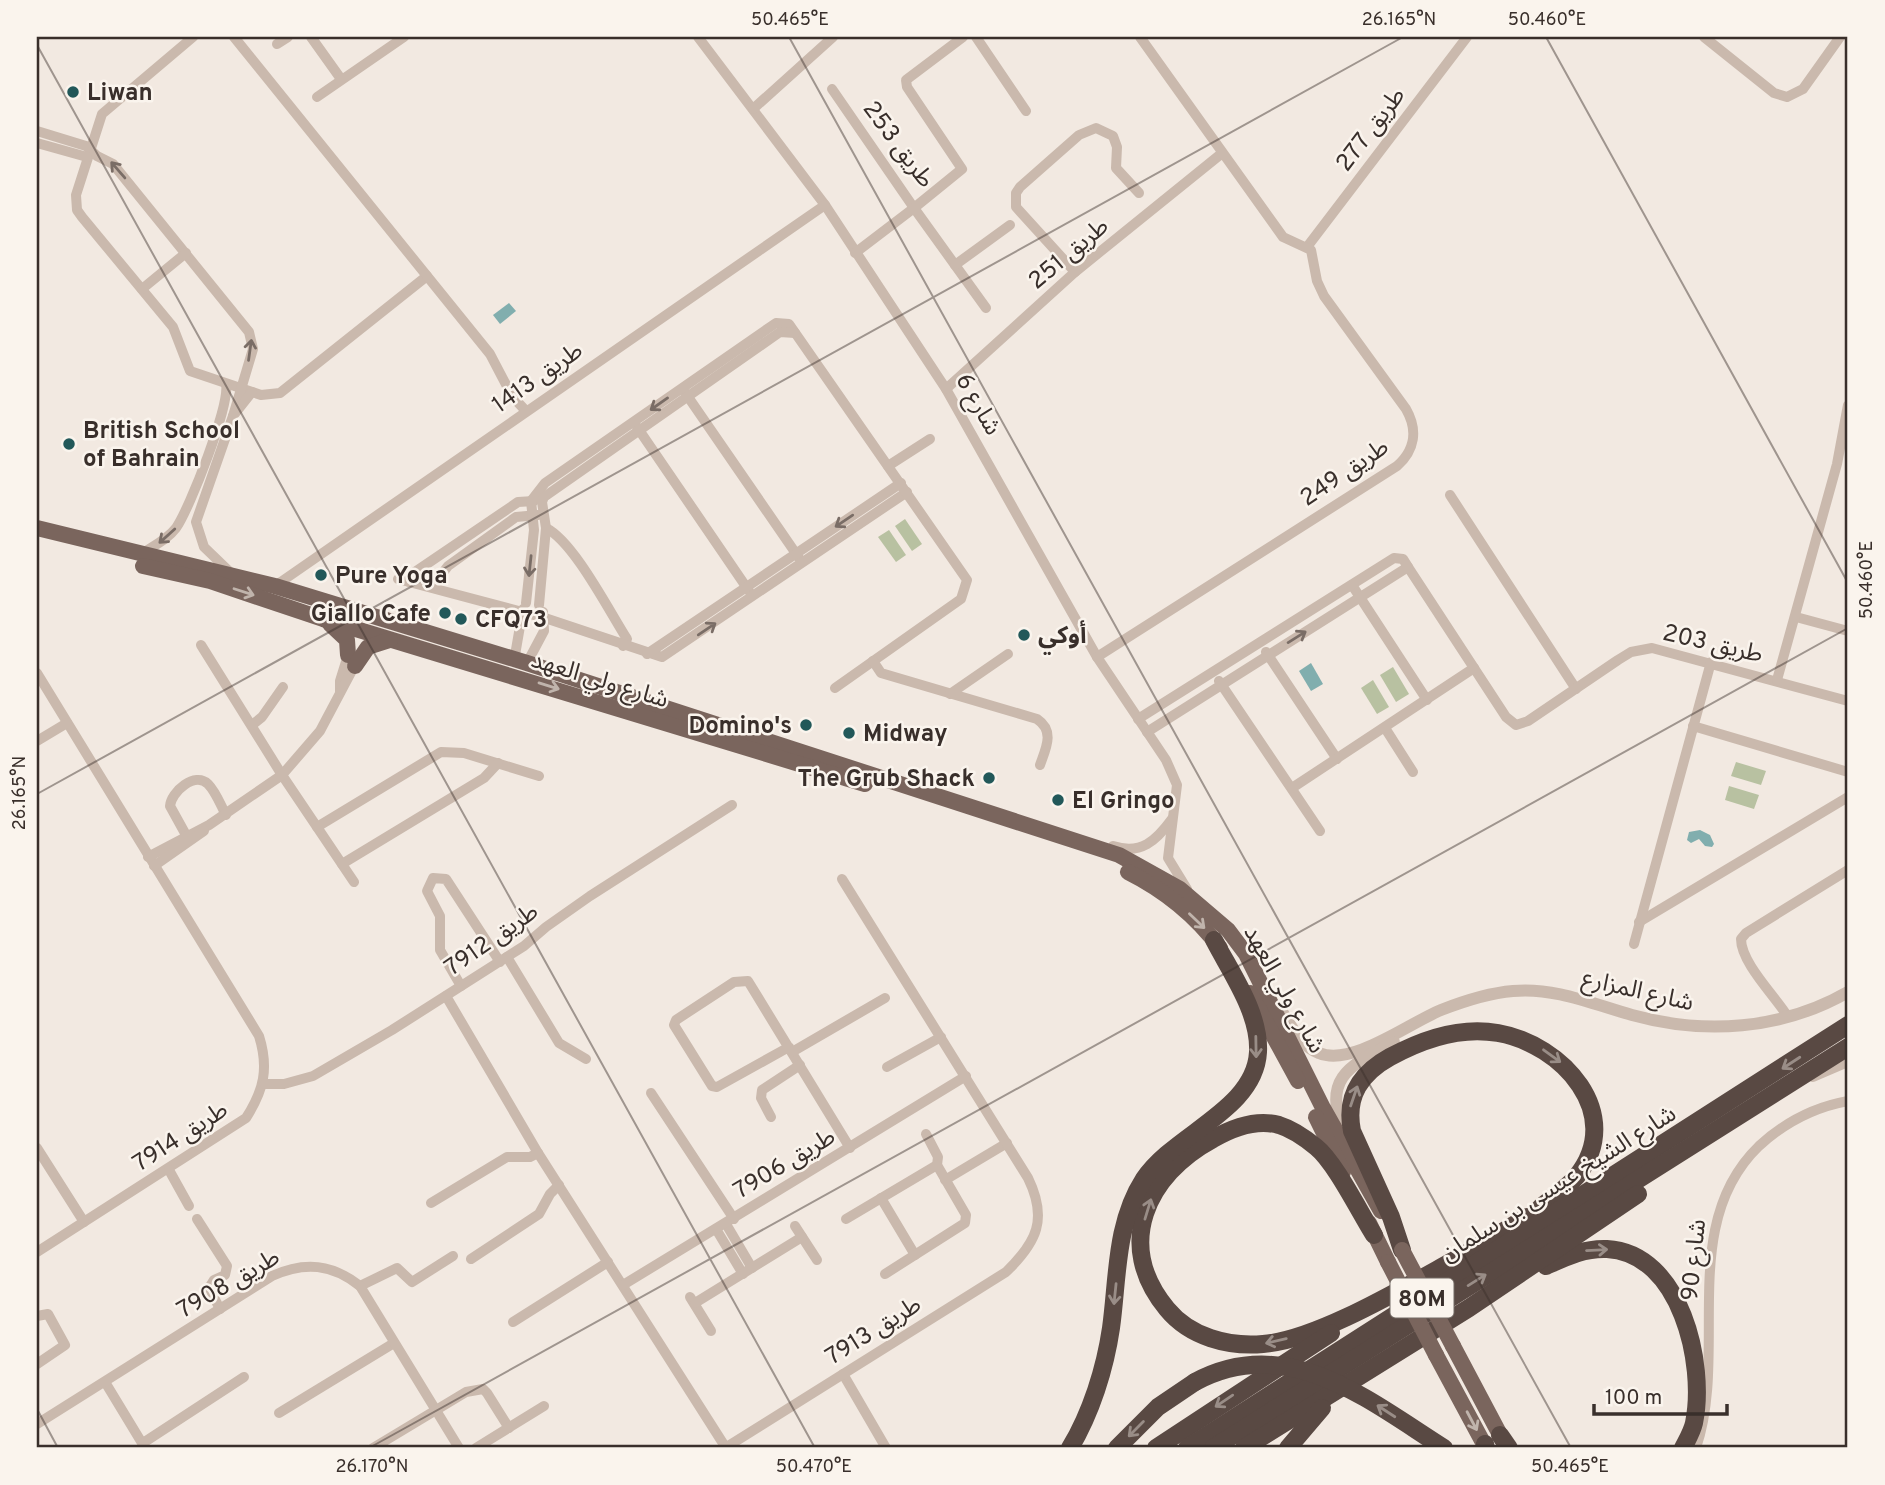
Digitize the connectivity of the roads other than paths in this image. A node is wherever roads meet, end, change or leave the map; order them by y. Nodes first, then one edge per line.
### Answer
1 (193, 37) edge
2 (234, 37) edge
3 (288, 37) edge
4 (311, 37) edge
5 (404, 37) edge
6 (698, 37) edge
7 (833, 37) edge
8 (963, 37) edge
9 (976, 37) edge
10 (1140, 37) edge
11 (1467, 37) edge
12 (1704, 37) edge
13 (1840, 37) edge
14 (277, 44) dead end
15 (341, 79) junction
16 (832, 89) dead end
17 (317, 97) dead end
18 (753, 109) junction
19 (1027, 111) dead end
20 (37, 131) edge
21 (37, 143) edge
22 (65, 152) junction
23 (88, 153) junction
24 (1221, 154) junction
25 (83, 169) junction
26 (1139, 193) dead end
27 (825, 205) junction
28 (915, 208) junction
29 (1010, 225) dead end
30 (1307, 247) junction
31 (186, 253) junction
32 (855, 253) junction
33 (955, 265) junction
34 (1075, 272) junction
35 (427, 276) junction
36 (142, 289) junction
37 (986, 308) dead end
38 (226, 384) junction
39 (240, 388) junction
40 (946, 388) junction
41 (252, 392) junction
42 (685, 392) junction
43 (1848, 405) edge
44 (525, 410) junction
45 (233, 416) junction
46 (636, 426) junction
47 (930, 439) dead end
48 (1843, 458) edge
49 (888, 466) junction
50 (901, 482) junction
51 (907, 492) junction
52 (1450, 495) dead end
53 (536, 502) junction
54 (187, 505) junction
55 (198, 509) junction
56 (538, 515) junction
57 (37, 528) edge
58 (546, 528) junction
59 (37, 533) edge
60 (63, 538) junction
61 (141, 554) junction
62 (796, 554) junction
63 (803, 563) junction
64 (1408, 568) junction
65 (230, 572) junction
66 (398, 579) dead end
67 (409, 582) junction
68 (1352, 584) junction
69 (275, 586) junction
70 (432, 587) junction
71 (747, 588) junction
72 (753, 597) junction
73 (1360, 597) junction
74 (539, 605) junction
75 (524, 608) junction
76 (366, 613) junction
77 (1796, 617) junction
78 (545, 618) junction
79 (323, 619) junction
80 (361, 631) junction
81 (1848, 631) edge
82 (390, 640) junction
83 (1261, 643) junction
84 (201, 645) dead end
85 (624, 646) junction
86 (436, 653) junction
87 (647, 654) junction
88 (1008, 654) dead end
89 (1268, 655) junction
90 (1097, 657) junction
91 (352, 660) junction
92 (873, 661) junction
93 (521, 662) junction
94 (1711, 662) junction
95 (1475, 668) junction
96 (37, 673) edge
97 (1213, 673) junction
98 (1777, 680) junction
99 (1221, 685) junction
100 (283, 687) dead end
101 (835, 688) dead end
102 (1576, 690) junction
103 (950, 694) junction
104 (1427, 700) junction
105 (1848, 701) edge
106 (1138, 719) junction
107 (67, 723) junction
108 (252, 725) junction
109 (1693, 726) junction
110 (1385, 728) junction
111 (1147, 732) junction
112 (37, 741) edge
113 (1337, 760) junction
114 (498, 764) junction
115 (1040, 765) dead end
116 (1413, 772) dead end
117 (1848, 772) edge
118 (282, 775) junction
119 (539, 776) dead end
120 (1293, 788) junction
121 (1848, 797) edge
122 (732, 806) dead end
123 (226, 815) junction
124 (1175, 816) junction
125 (209, 825) junction
126 (317, 827) junction
127 (1320, 831) dead end
128 (186, 835) junction
129 (1065, 837) junction
130 (151, 862) junction
131 (342, 864) junction
132 (1848, 870) edge
133 (842, 879) dead end
134 (354, 882) dead end
135 (1207, 909) junction
136 (1640, 922) junction
137 (1214, 940) junction
138 (1634, 944) dead end
139 (504, 959) junction
140 (461, 986) junction
141 (1264, 988) junction
142 (1848, 992) edge
143 (446, 996) junction
144 (885, 998) dead end
145 (1457, 1005) junction
146 (1783, 1019) junction
147 (1848, 1025) edge
148 (941, 1037) junction
149 (1848, 1047) edge
150 (791, 1050) junction
151 (1848, 1055) edge
152 (586, 1059) dead end
153 (1848, 1062) edge
154 (800, 1065) junction
155 (887, 1067) dead end
156 (967, 1076) junction
157 (1810, 1079) junction
158 (265, 1084) junction
159 (1751, 1089) junction
160 (651, 1093) dead end
161 (1848, 1101) edge
162 (771, 1117) dead end
163 (926, 1134) dead end
164 (1007, 1143) junction
165 (37, 1148) edge
166 (850, 1148) junction
167 (538, 1153) junction
168 (1349, 1155) junction
169 (937, 1165) junction
170 (169, 1170) junction
171 (946, 1180) junction
172 (559, 1185) junction
173 (881, 1198) junction
174 (431, 1203) dead end
175 (189, 1206) dead end
176 (1540, 1208) junction
177 (197, 1219) dead end
178 (846, 1219) dead end
179 (84, 1222) junction
180 (725, 1224) junction
181 (795, 1226) dead end
182 (1374, 1235) junction
183 (802, 1237) junction
184 (1402, 1250) junction
185 (1471, 1251) junction
186 (37, 1252) edge
187 (915, 1255) junction
188 (453, 1256) dead end
189 (471, 1259) dead end
190 (817, 1260) dead end
191 (608, 1262) junction
192 (747, 1271) junction
193 (885, 1274) dead end
194 (623, 1285) junction
195 (360, 1286) junction
196 (1469, 1308) junction
197 (220, 1309) junction
198 (37, 1316) edge
199 (513, 1322) dead end
200 (711, 1331) dead end
201 (394, 1343) junction
202 (1707, 1344) junction
203 (37, 1364) edge
204 (843, 1374) junction
205 (244, 1377) dead end
206 (1355, 1378) junction
207 (105, 1382) junction
208 (544, 1406) dead end
209 (435, 1410) junction
210 (279, 1413) dead end
211 (37, 1424) edge
212 (1693, 1424) junction
213 (509, 1428) junction
214 (1496, 1445) edge
215 (144, 1446) edge
216 (373, 1448) edge
217 (459, 1448) edge
218 (476, 1448) edge
219 (726, 1448) edge
220 (886, 1448) edge
221 (1070, 1448) edge
222 (1117, 1448) edge
223 (1156, 1448) edge
224 (1187, 1448) edge
225 (1213, 1448) edge
226 (1244, 1448) edge
227 (1288, 1448) edge
228 (1444, 1448) edge
229 (1683, 1448) edge
230 (1696, 1448) edge

1 - 23 street
2 - 35 street
3 - 14 street
4 - 15 street
5 - 15 street
6 - 18 street, شارع 6
7 - 18 street
8 - 28 street, طريق 253
9 - 19 street
10 - 24 street
11 - 30 street, طريق 277
12 - 13 street
15 - 17 street
16 - 28 street, طريق 253
18 - 27 street, شارع 6
20 - 23 street
21 - 22 street
22 - 23 street
22 - 25 street
23 - 25 street
31 -> 23 street
24 - 30 street
24 - 34 street, طريق 251
25 - 36 street
26 - 34 street
27 - 32 street, شارع 6
27 - 44 street, طريق 1413
28 - 32 street
28 - 33 street
29 - 33 street
30 - 90 street, طريق 249
31 - 36 street
39 -> 31 street
32 - 40 street, شارع 6
33 - 37 street
34 - 40 street, طريق 251
35 - 41 street
35 - 44 street
36 - 38 street
38 - 39 street
38 - 54 street
39 - 41 street
39 - 45 street
40 - 90 street, شارع 6
41 - 45 street
42 - 46 street
42 - 49 street
42 - 62 street
43 - 48 street
44 - 69 street, طريق 1413
45 - 55 street
46 - 53 street
46 - 71 street
47 - 49 street
48 - 77 street
49 - 50 street
50 - 51 street
50 -> 62 street
51 - 63 street
51 - 92 street
52 - 102 street
53 - 56 street
53 - 67 street
54 - 55 street
54 -> 61 street
55 - 65 street
56 - 58 street
56 - 70 street
56 -> 75 street
57 - 60 main road, شارع ولي العهد
58 - 74 street
58 - 85 street
59 - 60 main road, شارع ولي العهد
60 - 61 main road, شارع ولي العهد
60 -> 79 main road, شارع ولي العهد
61 - 65 main road, شارع ولي العهد
62 - 63 street
62 - 71 street
63 - 72 street
64 - 68 street
64 - 73 street
64 - 95 street, طريق 203
65 - 69 main road, شارع ولي العهد
66 - 67 street
67 - 70 street
68 - 73 street
68 - 83 street
69 - 76 main road, شارع ولي العهد
70 - 75 street
71 - 72 street
71 - 87 street
87 -> 72 street
89 -> 73 street
73 - 104 street
74 - 75 street
74 - 78 street
75 - 78 street
75 - 93 street
76 - 80 street
76 - 93 main road, شارع ولي العهد
77 - 81 street
77 - 98 street
78 - 85 street
78 - 93 street
79 - 80 main road, شارع ولي العهد
79 - 91 main road
80 - 82 main road, شارع ولي العهد
80 - 91 street
82 - 86 main road, شارع ولي العهد
82 - 91 main road
83 - 89 street
83 - 97 street
84 - 108 street
85 - 87 street
86 - 93 main road
86 -> 137 main road, شارع ولي العهد
88 - 103 street
89 - 99 street
89 - 113 street
90 - 106 street, شارع 6
91 - 118 street
92 - 101 street
92 - 103 street
93 - 129 main road, شارع ولي العهد
94 - 98 street, طريق 203
94 - 102 street, طريق 203
94 - 109 street
95 - 102 street, طريق 203
95 - 104 street
96 - 107 street
97 - 99 street
97 - 106 street
98 - 105 street, طريق 203
99 - 111 street
99 - 120 street
100 - 108 street
103 - 115 street
104 - 110 street
106 - 111 street, شارع 6
107 - 112 street
107 - 130 street
108 - 118 street
109 - 117 street
109 - 136 street
110 - 113 street
110 - 116 street
111 - 124 street, شارع 6
113 - 120 street
114 - 119 street
114 - 126 street
114 - 131 street
118 - 123 street
118 - 126 street
120 - 127 street
121 - 136 street
122 - 139 street, طريق 7912
123 - 125 street
123 - 128 street
124 - 129 street
124 - 135 street, شارع 6
125 - 128 street
125 - 130 street
126 - 131 street
128 - 130 street
129 - 135 main road, شارع ولي العهد
130 - 158 street
131 - 134 street
132 - 146 street
133 - 148 street
135 - 141 main road, شارع ولي العهد
136 - 138 street
137 - 182 main road, شارع ولي العهد
137 -> 221 highway
139 - 140 street, طريق 7912
139 - 140 street
139 - 152 street
140 - 143 street, طريق 7912
141 - 145 street, شارع المزارع
141 - 168 main road, شارع ولي العهد
142 - 146 street, شارع المزارع
143 - 158 street, طريق 7912
143 - 167 street
144 - 150 street
145 - 146 street, شارع المزارع
145 - 168 street, شارع المزارع
147 -> 159 highway, شارع الشيخ عيسى بن سلمان / 80M
148 - 155 street
148 - 156 street
225 -> 149 highway, شارع الشيخ عيسى بن سلمان / 80M
150 - 150 street
150 - 154 street
151 - 157 highway
153 - 157 street
154 - 162 street
154 - 166 street
156 - 164 street
156 - 166 street, طريق 7906
157 - 196 highway
158 - 170 street, طريق 7914
159 - 176 highway
159 - 224 highway, شارع الشيخ عيسى بن سلمان / 80M
160 - 180 street
161 - 202 street, شارع 90
163 - 169 street
164 - 171 street
164 - 204 street, طريق 7913
165 - 179 street
166 - 180 street, طريق 7906
167 - 172 street
167 - 174 street
168 - 184 main road, شارع ولي العهد
169 - 171 street
169 - 173 street
170 - 175 street
170 - 179 street, طريق 7914
171 - 187 street
172 - 189 street
172 - 191 street
173 - 178 street
173 - 187 street
184 -> 176 highway
176 - 185 highway
177 - 197 street
179 - 186 street, طريق 7914
180 - 192 street
180 - 194 street, طريق 7906
181 - 183 street
185 -> 182 highway
182 -> 214 main road, شارع ولي العهد, bridge
183 - 190 street
183 - 192 street
184 - 214 main road, شارع ولي العهد, bridge
185 -> 223 highway
187 - 193 street
188 - 195 street
191 - 194 street
191 - 199 street
192 - 200 street
194 - 219 street
195 - 197 street, طريق 7908
195 - 201 street
196 - 206 highway
196 -> 212 highway
197 - 207 street, طريق 7908
198 - 203 street
201 - 209 street
201 - 210 street
202 - 212 highway
202 - 230 street, شارع 90
204 - 219 street, طريق 7913
204 - 220 street
205 - 215 street
206 - 226 highway
206 - 227 highway
207 - 211 street, طريق 7908
207 - 215 street
208 - 213 street
209 - 213 street
209 - 216 street
209 - 217 street
212 - 229 highway
213 - 218 street
228 -> 222 highway, bridge

